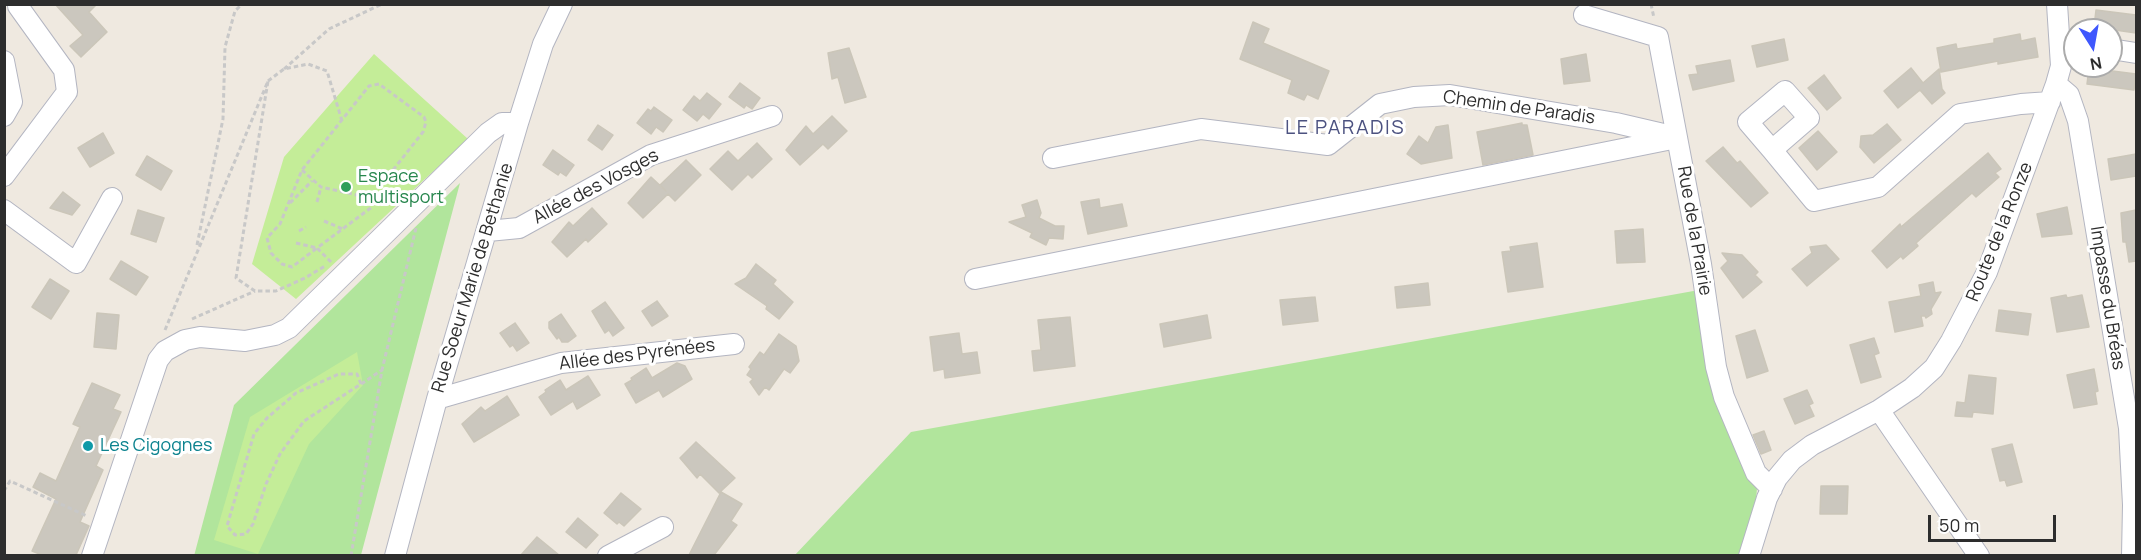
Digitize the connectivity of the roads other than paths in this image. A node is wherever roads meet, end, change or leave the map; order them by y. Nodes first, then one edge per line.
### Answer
1 (562, 4) edge
2 (2057, 4) edge
3 (14, 10) edge
4 (1584, 15) dead end
5 (2063, 28) edge
6 (4, 61) edge
7 (2063, 61) edge
8 (2053, 93) junction
9 (4, 116) edge
10 (772, 116) dead end
11 (518, 123) junction
12 (1677, 138) junction
13 (1772, 150) dead end
14 (1053, 158) dead end
15 (4, 176) edge
16 (112, 198) dead end
17 (4, 210) edge
18 (488, 231) junction
19 (975, 279) dead end
20 (734, 344) dead end
21 (437, 399) junction
22 (1879, 410) junction
23 (1772, 489) junction
24 (663, 527) dead end
25 (92, 555) edge
26 (395, 555) edge
27 (608, 555) edge
28 (1749, 555) edge
29 (1979, 555) edge
30 (2132, 555) edge

1 - 11 street, Rue Soeur Marie de Bethanie
2 - 5 street, Route de la Ronze
3 - 15 street
4 - 12 street, Rue de la Prairie
6 - 9 street
7 - 8 street, Route de la Ronze
8 - 13 street
8 - 22 street, Route de la Ronze
8 - 30 street, Impasse du Bréas
10 - 18 street, Allée des Vosges
11 - 18 street, Rue Soeur Marie de Bethanie
11 - 25 street
12 - 14 street, Chemin de Paradis
12 - 19 street
12 - 23 street, Rue de la Prairie
16 - 17 street
18 - 21 street, Rue Soeur Marie de Bethanie
20 - 21 street, Allée des Pyrénées
21 - 26 street, Rue Soeur Marie de Bethanie
22 - 23 street, Route de la Ronze
22 - 29 street
23 - 28 street, Route de la Ronze
24 - 27 street

